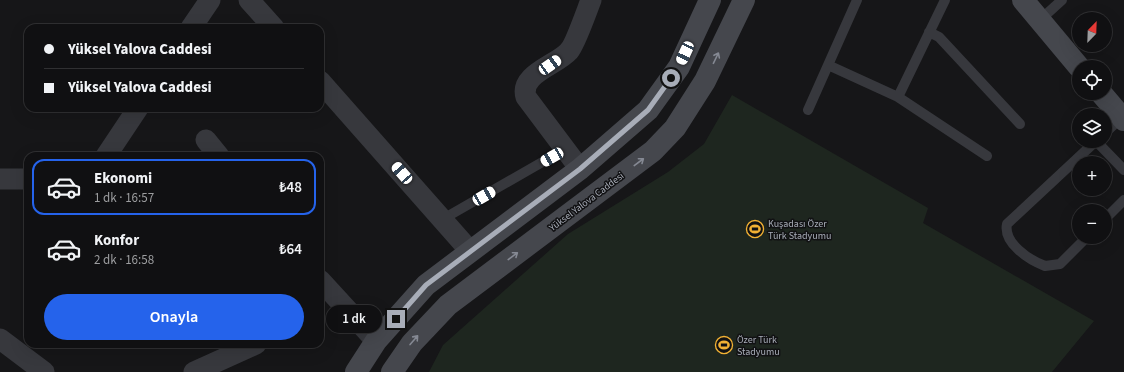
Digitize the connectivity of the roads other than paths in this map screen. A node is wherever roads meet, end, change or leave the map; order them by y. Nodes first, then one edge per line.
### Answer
1 (210, 0) edge
2 (249, 0) edge
3 (591, 0) edge
4 (710, 0) edge
5 (744, 0) edge
6 (857, 0) edge
7 (945, 0) edge
8 (1023, 0) edge
9 (1062, 0) edge
10 (1040, 20) junction
11 (194, 24) edge
12 (270, 24) edge
13 (929, 32) junction
14 (1073, 60) edge
15 (828, 65) junction
16 (324, 85) edge
17 (898, 97) junction
18 (1107, 100) edge
19 (808, 110) dead end
20 (135, 112) edge
21 (1123, 118) edge
22 (1020, 124) dead end
23 (1112, 127) edge
24 (1088, 148) edge
25 (1103, 148) edge
26 (565, 149) junction
27 (109, 152) edge
28 (987, 156) dead end
29 (580, 169) junction
30 (1124, 170) edge
31 (0, 179) edge
32 (24, 179) edge
33 (1124, 200) edge
34 (1112, 212) edge
35 (443, 219) junction
36 (1080, 244) edge
37 (470, 251) junction
38 (324, 284) edge
39 (0, 339) edge
40 (376, 341) junction
41 (247, 348) edge
42 (44, 372) edge
43 (194, 372) edge
44 (356, 372) edge
45 (392, 372) edge

1 - 11 street
2 - 12 street
3 - 26 street
4 - 29 main road
45 -> 5 main road, Yüksel Yalova Caddesi
6 - 15 lane
7 - 13 lane
8 - 10 main road
9 - 10 lane
10 - 14 main road
13 - 17 lane
13 - 22 lane
15 - 17 lane
15 - 19 lane
16 - 35 street
17 - 28 lane
18 - 21 main road
20 - 27 street
21 - 23 lane
24 - 36 lane
25 - 30 lane
26 - 29 street
26 - 35 lane
29 - 37 main road
31 - 32 street
33 - 34 lane
35 - 37 street
37 - 40 main road
38 - 40 street
39 - 42 street
40 - 44 main road
41 - 43 street

